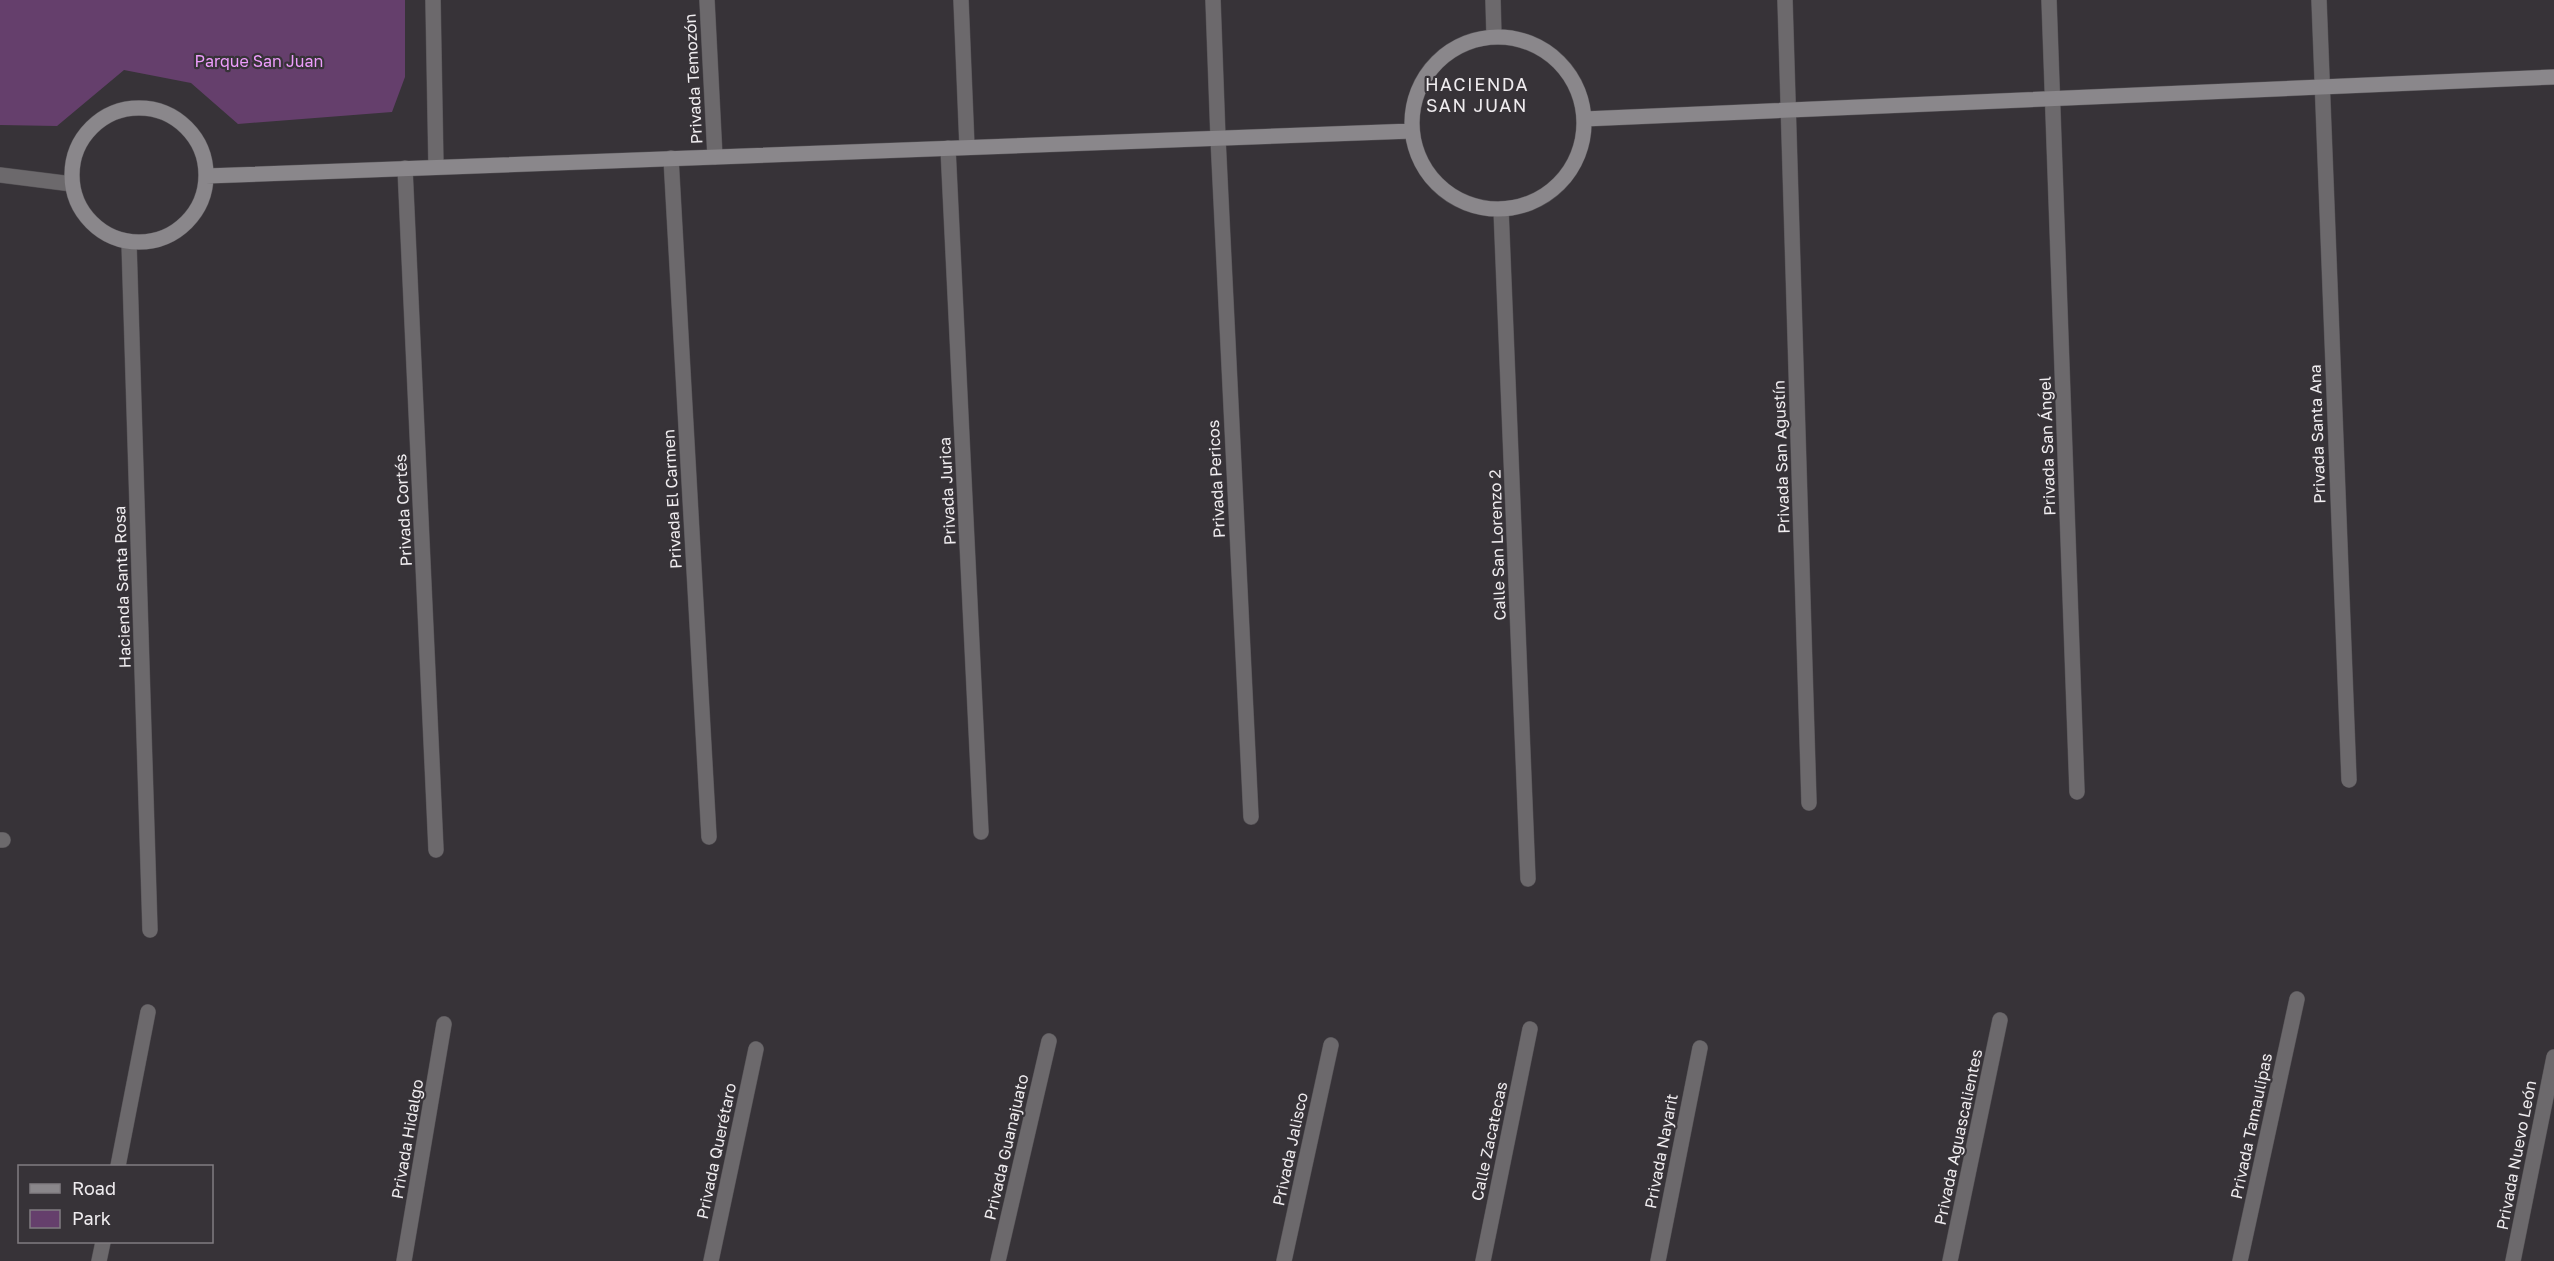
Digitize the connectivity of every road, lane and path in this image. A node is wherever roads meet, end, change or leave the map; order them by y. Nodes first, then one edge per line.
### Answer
1 (433, 0) edge
2 (707, 0) edge
3 (961, 0) edge
4 (1214, 0) edge
5 (1493, 0) edge
6 (1785, 0) edge
7 (2049, 0) edge
8 (2319, 0) edge
9 (1494, 36) junction
10 (2554, 77) edge
11 (2321, 87) junction
12 (2053, 99) junction
13 (1788, 110) junction
14 (1584, 119) junction
15 (1412, 131) junction
16 (1218, 138) junction
17 (967, 147) junction
18 (948, 148) junction
19 (715, 157) junction
20 (670, 158) junction
21 (436, 167) junction
22 (405, 168) junction
23 (0, 175) edge
24 (206, 176) junction
25 (72, 184) junction
26 (1501, 209) junction
27 (129, 243) junction
28 (2349, 780) dead end
29 (2077, 792) dead end
30 (1809, 803) dead end
31 (1251, 818) dead end
32 (981, 832) dead end
33 (710, 837) dead end
34 (436, 850) dead end
35 (1528, 879) dead end
36 (150, 930) dead end
37 (2297, 999) dead end
38 (148, 1012) dead end
39 (2000, 1020) dead end
40 (444, 1024) dead end
41 (1530, 1029) dead end
42 (1049, 1041) dead end
43 (1331, 1045) dead end
44 (1700, 1048) dead end
45 (756, 1049) dead end
46 (2554, 1057) edge
47 (118, 1165) edge
48 (103, 1243) edge
49 (99, 1261) edge
50 (404, 1261) edge
51 (711, 1261) edge
52 (998, 1261) edge
53 (1284, 1261) edge
54 (1483, 1261) edge
55 (1658, 1261) edge
56 (1950, 1261) edge
57 (2240, 1261) edge
58 (2513, 1261) edge

1 - 21 street
2 - 19 street, Privada Temozón
3 - 17 street
4 - 16 street, Privada Pericos
5 - 9 street
6 - 13 street, Privada San Agustín
7 - 12 street, Privada San Ángel
8 - 11 street, Privada Santa Ana
9 - 14 street
9 - 15 street
10 - 11 street
11 - 12 street
11 - 28 street, Privada Santa Ana
12 - 13 street
12 - 29 street, Privada San Ángel
13 - 14 street
13 - 30 street, Privada San Agustín
14 - 26 street
15 - 16 street
15 - 26 street
16 - 17 street
16 - 31 street, Privada Pericos
17 - 18 street
18 - 19 street
18 - 32 street, Privada Jurica
19 - 20 street
20 - 21 street
20 - 33 street, Privada El Carmen
21 - 22 street
22 - 24 street
22 - 34 street, Privada Cortés
23 - 25 street
24 - 25 street
24 - 27 street
25 - 27 street
26 - 35 street, Calle San Lorenzo 2
27 - 36 street, Hacienda Santa Rosa
37 - 57 street, Privada Tamaulipas
38 - 47 street
39 - 56 street, Privada Aguascalientes
40 - 50 street, Privada Hidalgo
41 - 54 street, Calle Zacatecas
42 - 52 street, Privada Guanajuato
43 - 53 street, Privada Jalisco
44 - 55 street, Privada Nayarit
45 - 51 street, Privada Querétaro
46 - 58 street, Privada Nuevo León
48 - 49 street

